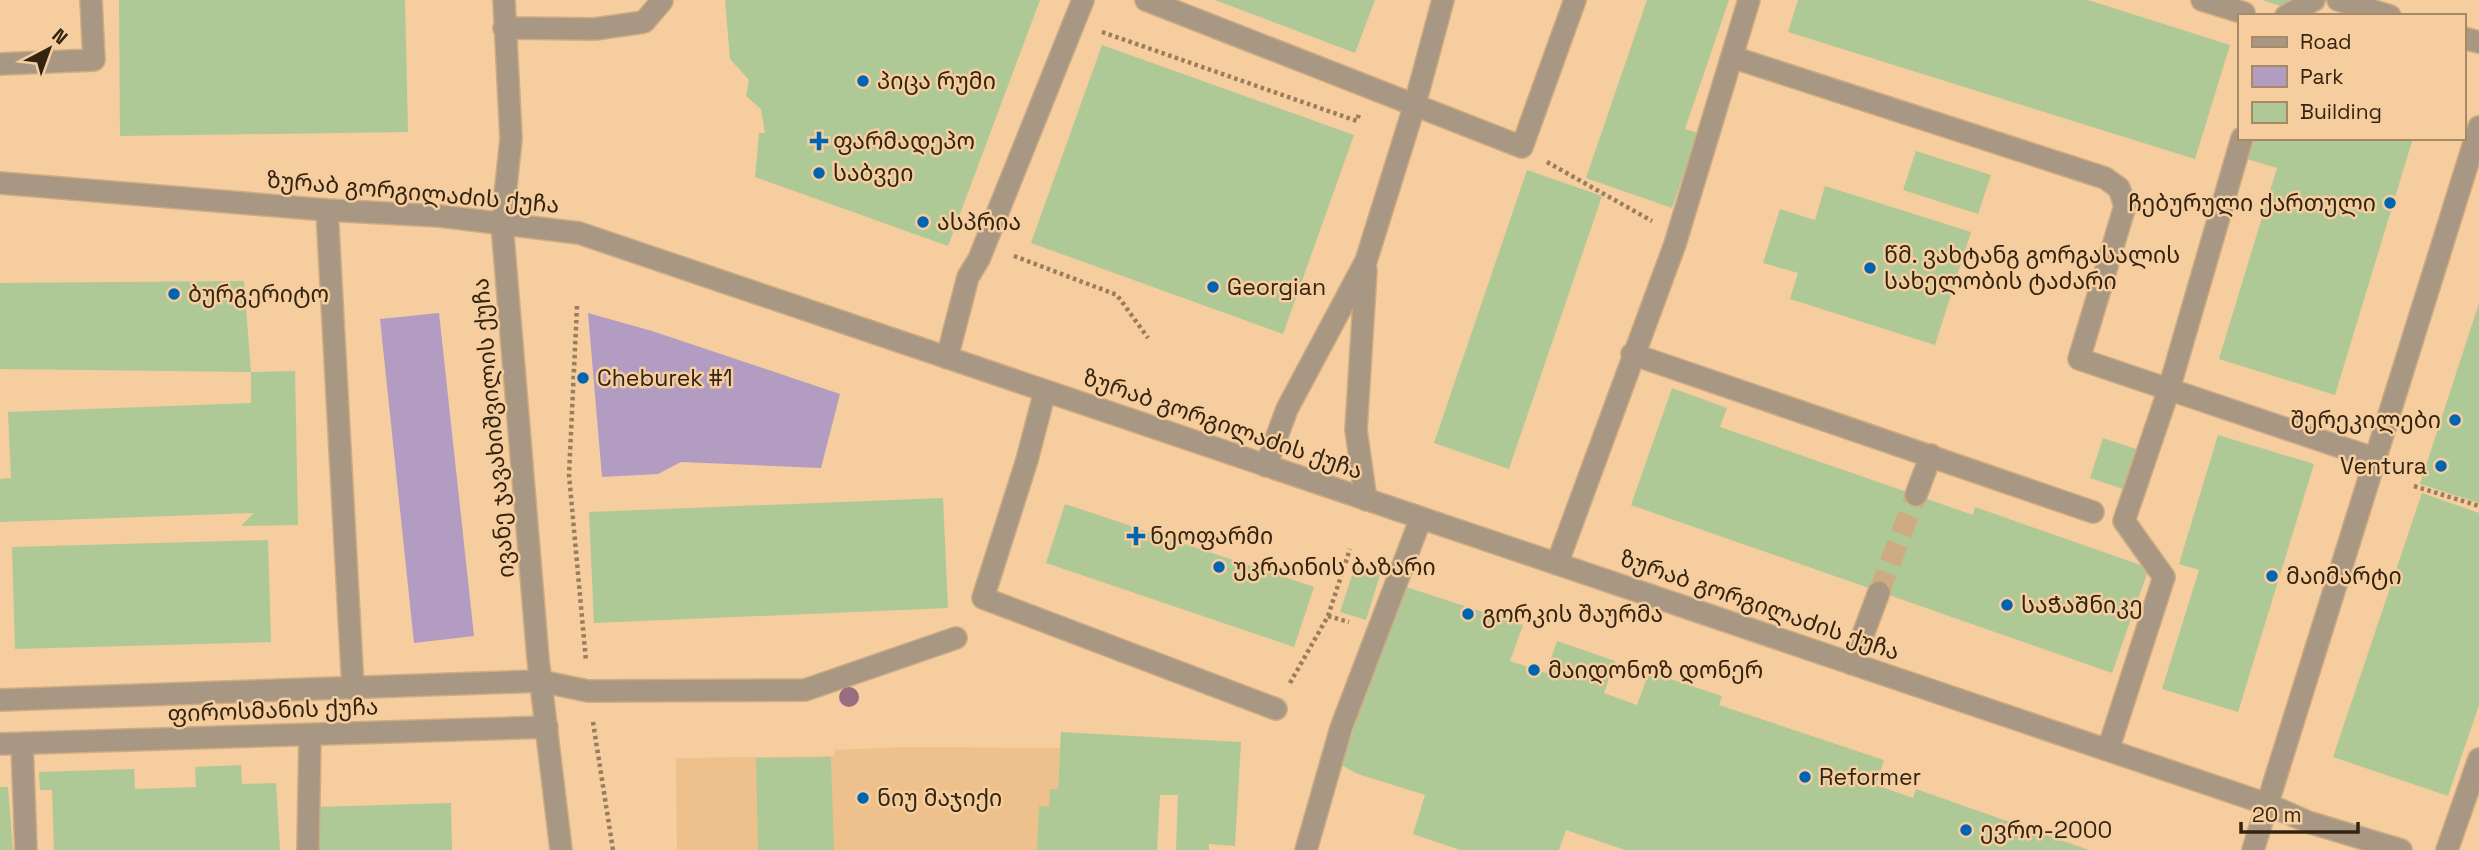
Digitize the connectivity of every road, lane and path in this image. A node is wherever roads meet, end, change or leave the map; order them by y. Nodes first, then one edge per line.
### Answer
1 (91, 0) edge
2 (504, 0) edge
3 (1083, 0) edge
4 (1146, 0) edge
5 (1443, 0) edge
6 (1575, 0) edge
7 (1749, 0) edge
8 (2202, 0) edge
9 (2314, 0) edge
10 (2338, 0) edge
11 (662, 1) edge
12 (2244, 13) dead end
13 (2290, 14) edge
14 (2384, 14) edge
15 (504, 28) junction
16 (1095, 29) dead end
17 (1732, 57) junction
18 (0, 64) edge
19 (1367, 86) junction
20 (1415, 104) junction
21 (2479, 127) edge
22 (2241, 140) edge
23 (1522, 147) junction
24 (0, 183) edge
25 (327, 210) junction
26 (502, 224) junction
27 (1675, 244) junction
28 (1006, 254) dead end
29 (1366, 261) junction
30 (577, 306) dead end
31 (1148, 338) dead end
32 (1632, 354) junction
33 (947, 358) junction
34 (2169, 389) junction
35 (1045, 391) junction
36 (1931, 456) junction
37 (2376, 458) junction
38 (1266, 466) junction
39 (2414, 486) dead end
40 (1916, 495) tunnel mouth
41 (1366, 500) junction
42 (2479, 506) edge
43 (2093, 512) dead end
44 (1421, 518) junction
45 (1350, 550) dead end
46 (1557, 564) junction
47 (1879, 592) tunnel mouth
48 (956, 638) dead end
49 (1852, 664) junction
50 (540, 681) junction
51 (353, 689) junction
52 (588, 691) junction
53 (0, 700) edge
54 (1276, 709) joint
55 (547, 727) junction
56 (310, 736) junction
57 (0, 744) edge
58 (22, 744) junction
59 (2108, 750) junction
60 (2479, 759) edge
61 (2267, 804) junction
62 (26, 850) edge
63 (309, 850) edge
64 (561, 850) edge
65 (613, 850) edge
66 (1306, 850) edge
67 (2253, 850) edge
68 (2401, 850) edge
69 (2447, 850) edge

1 - 18 street
2 - 15 street, ივანე ჯავახიშვილის ქუჩა
3 - 33 street
4 - 19 street
5 - 20 street
6 - 23 street
7 - 17 street
8 - 12 street
9 - 13 street
10 - 14 street
11 - 15 street
15 - 26 street, ივანე ჯავახიშვილის ქუჩა
16 - 19 path
17 - 27 street
17 - 34 street
19 - 20 street
20 - 23 street
20 - 29 street
21 - 37 street
22 - 34 street
23 - 27 path
24 - 25 street, ზურაბ გორგილაძის ქუჩა
25 - 26 street, ზურაბ გორგილაძის ქუჩა
25 - 51 street
26 - 33 street, ზურაბ გორგილაძის ქუჩა
26 - 50 street, ივანე ჯავახიშვილის ქუჩა
27 - 32 street
28 - 31 path
29 - 38 street
29 - 41 street
30 - 52 path
32 - 36 street
32 - 46 street
33 - 35 street, ზურაბ გორგილაძის ქუჩა
34 - 37 street
34 - 59 street
35 - 38 street, ზურაბ გორგილაძის ქუჩა
35 - 54 street
36 - 40 street
36 - 43 street
37 - 61 street
38 - 41 street, ზურაბ გორგილაძის ქუჩა
39 - 42 path
41 - 44 street, ზურაბ გორგილაძის ქუჩა
44 - 46 street, ზურაბ გორგილაძის ქუჩა
44 - 66 street
45 - 54 path
46 - 49 street, ზურაბ გორგილაძის ქუჩა
47 - 49 street
48 - 52 street, ფიროსმანის ქუჩა
49 - 59 street, ზურაბ გორგილაძის ქუჩა
50 - 51 street, ფიროსმანის ქუჩა
50 - 52 street, ფიროსმანის ქუჩა
50 - 55 street, ივანე ჯავახიშვილის ქუჩა
51 - 53 street, ფიროსმანის ქუჩა
52 - 65 path
55 - 56 street, ფიროსმანის ქუჩა
55 - 64 street, ივანე ჯავახიშვილის ქუჩა
56 - 58 street, ფიროსმანის ქუჩა
56 - 63 street
57 - 58 street, ფიროსმანის ქუჩა
58 - 62 street
59 - 61 street, ზურაბ გორგილაძის ქუჩა
60 - 69 street
61 - 67 street
61 - 68 street, ზურაბ გორგილაძის ქუჩა

